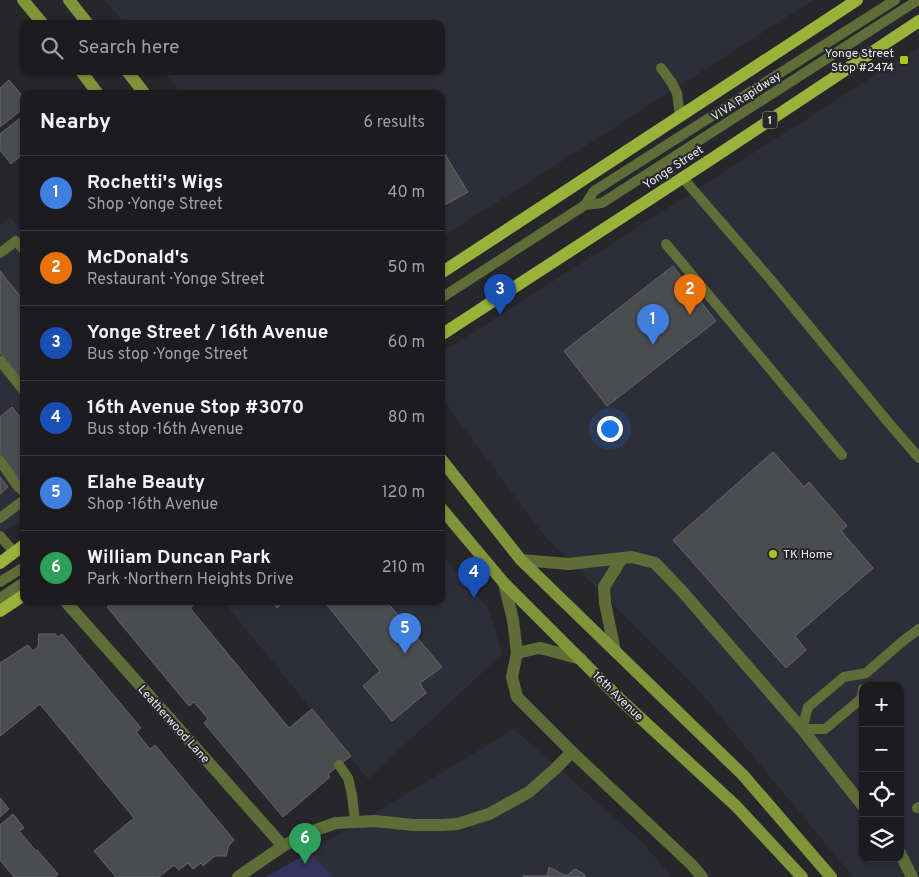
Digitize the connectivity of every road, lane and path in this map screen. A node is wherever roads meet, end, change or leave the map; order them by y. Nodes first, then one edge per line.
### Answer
1 (23, 0) edge
2 (69, 0) edge
3 (857, 0) edge
4 (895, 0) edge
5 (918, 0) edge
6 (40, 20) edge
7 (85, 20) edge
8 (919, 21) edge
9 (661, 68) dead end
10 (84, 75) edge
11 (130, 75) edge
12 (95, 90) edge
13 (142, 90) edge
14 (680, 116) junction
15 (682, 177) junction
16 (585, 205) junction
17 (666, 244) dead end
18 (20, 246) edge
19 (0, 253) edge
20 (445, 270) edge
21 (445, 295) edge
22 (445, 332) edge
23 (0, 361) edge
24 (20, 386) edge
25 (842, 455) dead end
26 (919, 458) edge
27 (0, 461) edge
28 (445, 464) edge
29 (20, 488) edge
30 (20, 503) edge
31 (445, 513) edge
32 (0, 518) edge
33 (0, 536) edge
34 (19, 549) edge
35 (622, 558) junction
36 (521, 560) junction
37 (0, 563) edge
38 (20, 570) edge
39 (0, 582) edge
40 (504, 583) junction
41 (20, 585) edge
42 (0, 598) edge
43 (20, 598) edge
44 (69, 605) edge
45 (0, 612) edge
46 (919, 629) edge
47 (615, 651) junction
48 (517, 653) junction
49 (580, 659) junction
50 (866, 673) junction
51 (864, 682) edge
52 (859, 700) edge
53 (802, 729) junction
54 (572, 752) junction
55 (339, 766) dead end
56 (859, 801) edge
57 (354, 821) junction
58 (283, 846) junction
59 (904, 862) edge
60 (238, 877) edge
61 (702, 877) edge
62 (802, 877) edge
63 (831, 877) edge
64 (912, 877) edge

1 - 6 main road
2 - 7 main road
3 - 14 main road
4 - 16 lane, VIVA Rapidway
5 - 16 lane, VIVA Rapidway
8 - 15 main road, Yonge Street / 1
9 - 14 lane
10 - 12 main road
11 - 13 main road
14 - 20 main road
15 - 22 main road, Yonge Street / 1
15 - 26 lane
16 - 21 lane, VIVA Rapidway
17 - 25 lane
18 - 19 lane
23 - 24 lane
27 - 29 lane
28 - 36 main road
30 - 32 lane
31 - 40 main road, 16th Avenue
33 - 34 lane
34 - 37 main road
35 - 36 street
35 - 47 street
35 - 53 street
36 - 47 main road
38 - 39 lane
40 - 48 street
40 - 49 main road, 16th Avenue
41 - 42 lane
43 - 45 main road
44 - 58 street, Leatherwood Lane
46 - 50 lane
47 - 63 main road
48 - 49 street
48 - 54 street
49 - 62 main road, 16th Avenue
50 - 51 lane
50 - 53 lane
52 - 53 lane
53 - 56 street
54 - 57 street
54 - 61 street
55 - 57 lane
57 - 58 street
58 - 60 street
59 - 64 street

